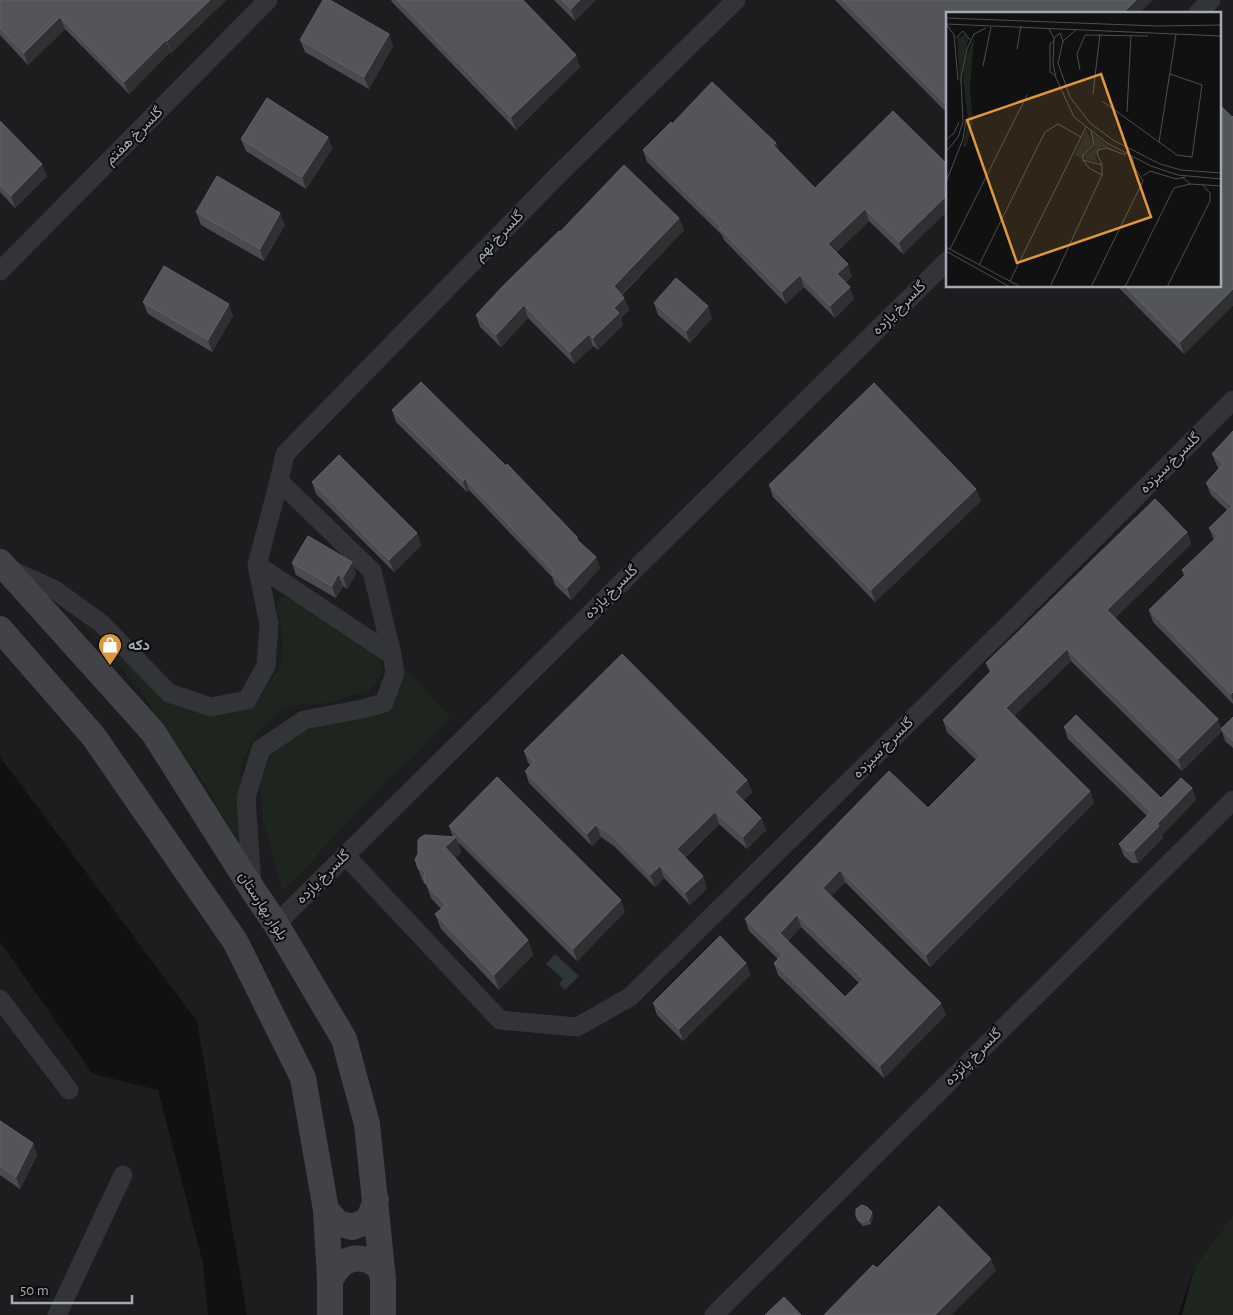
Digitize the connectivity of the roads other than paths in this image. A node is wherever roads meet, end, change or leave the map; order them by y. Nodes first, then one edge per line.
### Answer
1 (268, 0) edge
2 (736, 0) edge
3 (1211, 0) edge
4 (1199, 12) edge
5 (946, 262) edge
6 (0, 272) edge
7 (1233, 400) edge
8 (278, 481) junction
9 (2, 565) edge
10 (258, 565) junction
11 (0, 629) edge
12 (392, 655) junction
13 (1233, 800) edge
14 (344, 855) junction
15 (253, 890) junction
16 (276, 924) junction
17 (0, 999) edge
18 (69, 1090) dead end
19 (123, 1174) dead end
20 (376, 1200) junction
21 (326, 1210) junction
22 (383, 1279) junction
23 (330, 1280) junction
24 (57, 1315) edge
25 (330, 1315) edge
26 (383, 1315) edge
27 (714, 1315) edge

1 - 6 street, گلسرخ هفتم
2 - 8 street, گلسرخ نهم
3 - 4 street
5 - 14 street, گلسرخ یازده
7 - 14 street, گلسرخ سیزده
8 - 10 street, گلسرخ نهم
8 - 12 street
9 - 10 street
9 - 15 street, بلوار بهارستان
10 - 12 street
11 - 21 street
12 - 15 street
13 - 27 street, گلسرخ پانزده
14 - 16 street, گلسرخ یازده
15 - 16 street, بلوار بهارستان
16 - 20 street, بلوار بهارستان
17 - 18 street
19 - 24 street
20 - 21 street
20 - 22 street, بلوار بهارستان
21 - 23 street
22 - 23 street
22 - 26 street, بلوار بهارستان
23 - 25 street

